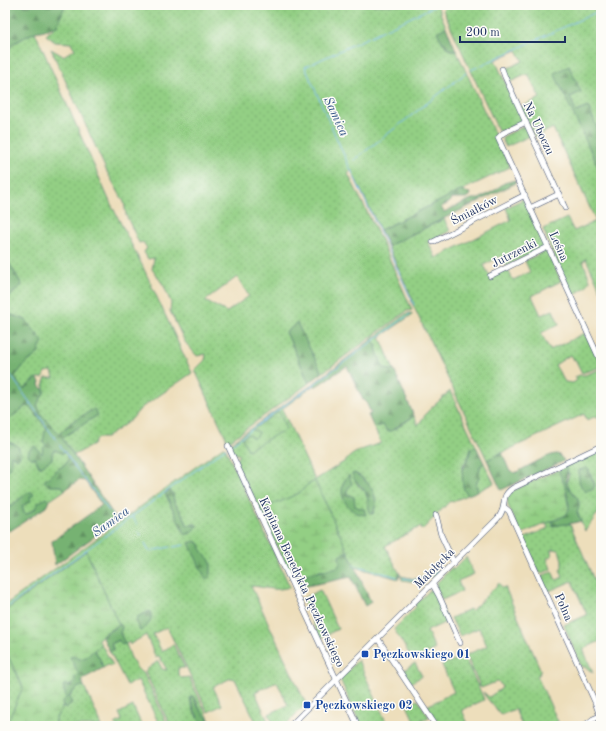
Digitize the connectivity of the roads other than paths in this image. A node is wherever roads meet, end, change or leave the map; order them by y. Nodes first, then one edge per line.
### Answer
1 (502, 70) dead end
2 (526, 122) junction
3 (559, 194) junction
4 (525, 195) junction
5 (530, 208) junction
6 (565, 208) dead end
7 (433, 242) dead end
8 (548, 247) junction
9 (490, 276) dead end
10 (601, 362) edge
11 (228, 446) dead end
12 (601, 446) edge
13 (504, 507) junction
14 (436, 516) dead end
15 (454, 563) junction
16 (433, 584) junction
17 (378, 639) junction
18 (460, 643) dead end
19 (337, 679) junction
20 (600, 718) edge
21 (290, 726) edge
22 (358, 726) edge
23 (436, 726) edge
24 (584, 726) edge

1 - 2 street, Na Uboczu
2 - 3 street, Na Uboczu
2 - 4 street, Leśna
3 - 5 street
3 - 6 street, Na Uboczu
4 - 5 street, Leśna
4 - 7 street, Śmiałków
5 - 8 street, Leśna
8 - 9 street, Jutrzenki
8 - 10 street, Leśna
11 - 19 street, Kapitana Benedykta Pęczkowskiego
12 - 13 street, Małołęcka
13 - 15 street, Małołęcka
13 - 20 street, Polna
14 - 15 street
15 - 16 street, Małołęcka
16 - 17 street, Małołęcka
16 - 18 street
17 - 19 street, Małołęcka
17 - 23 street
19 - 21 street, Małołęcka
19 - 22 street, Kapitana Benedykta Pęczkowskiego
20 - 24 street

